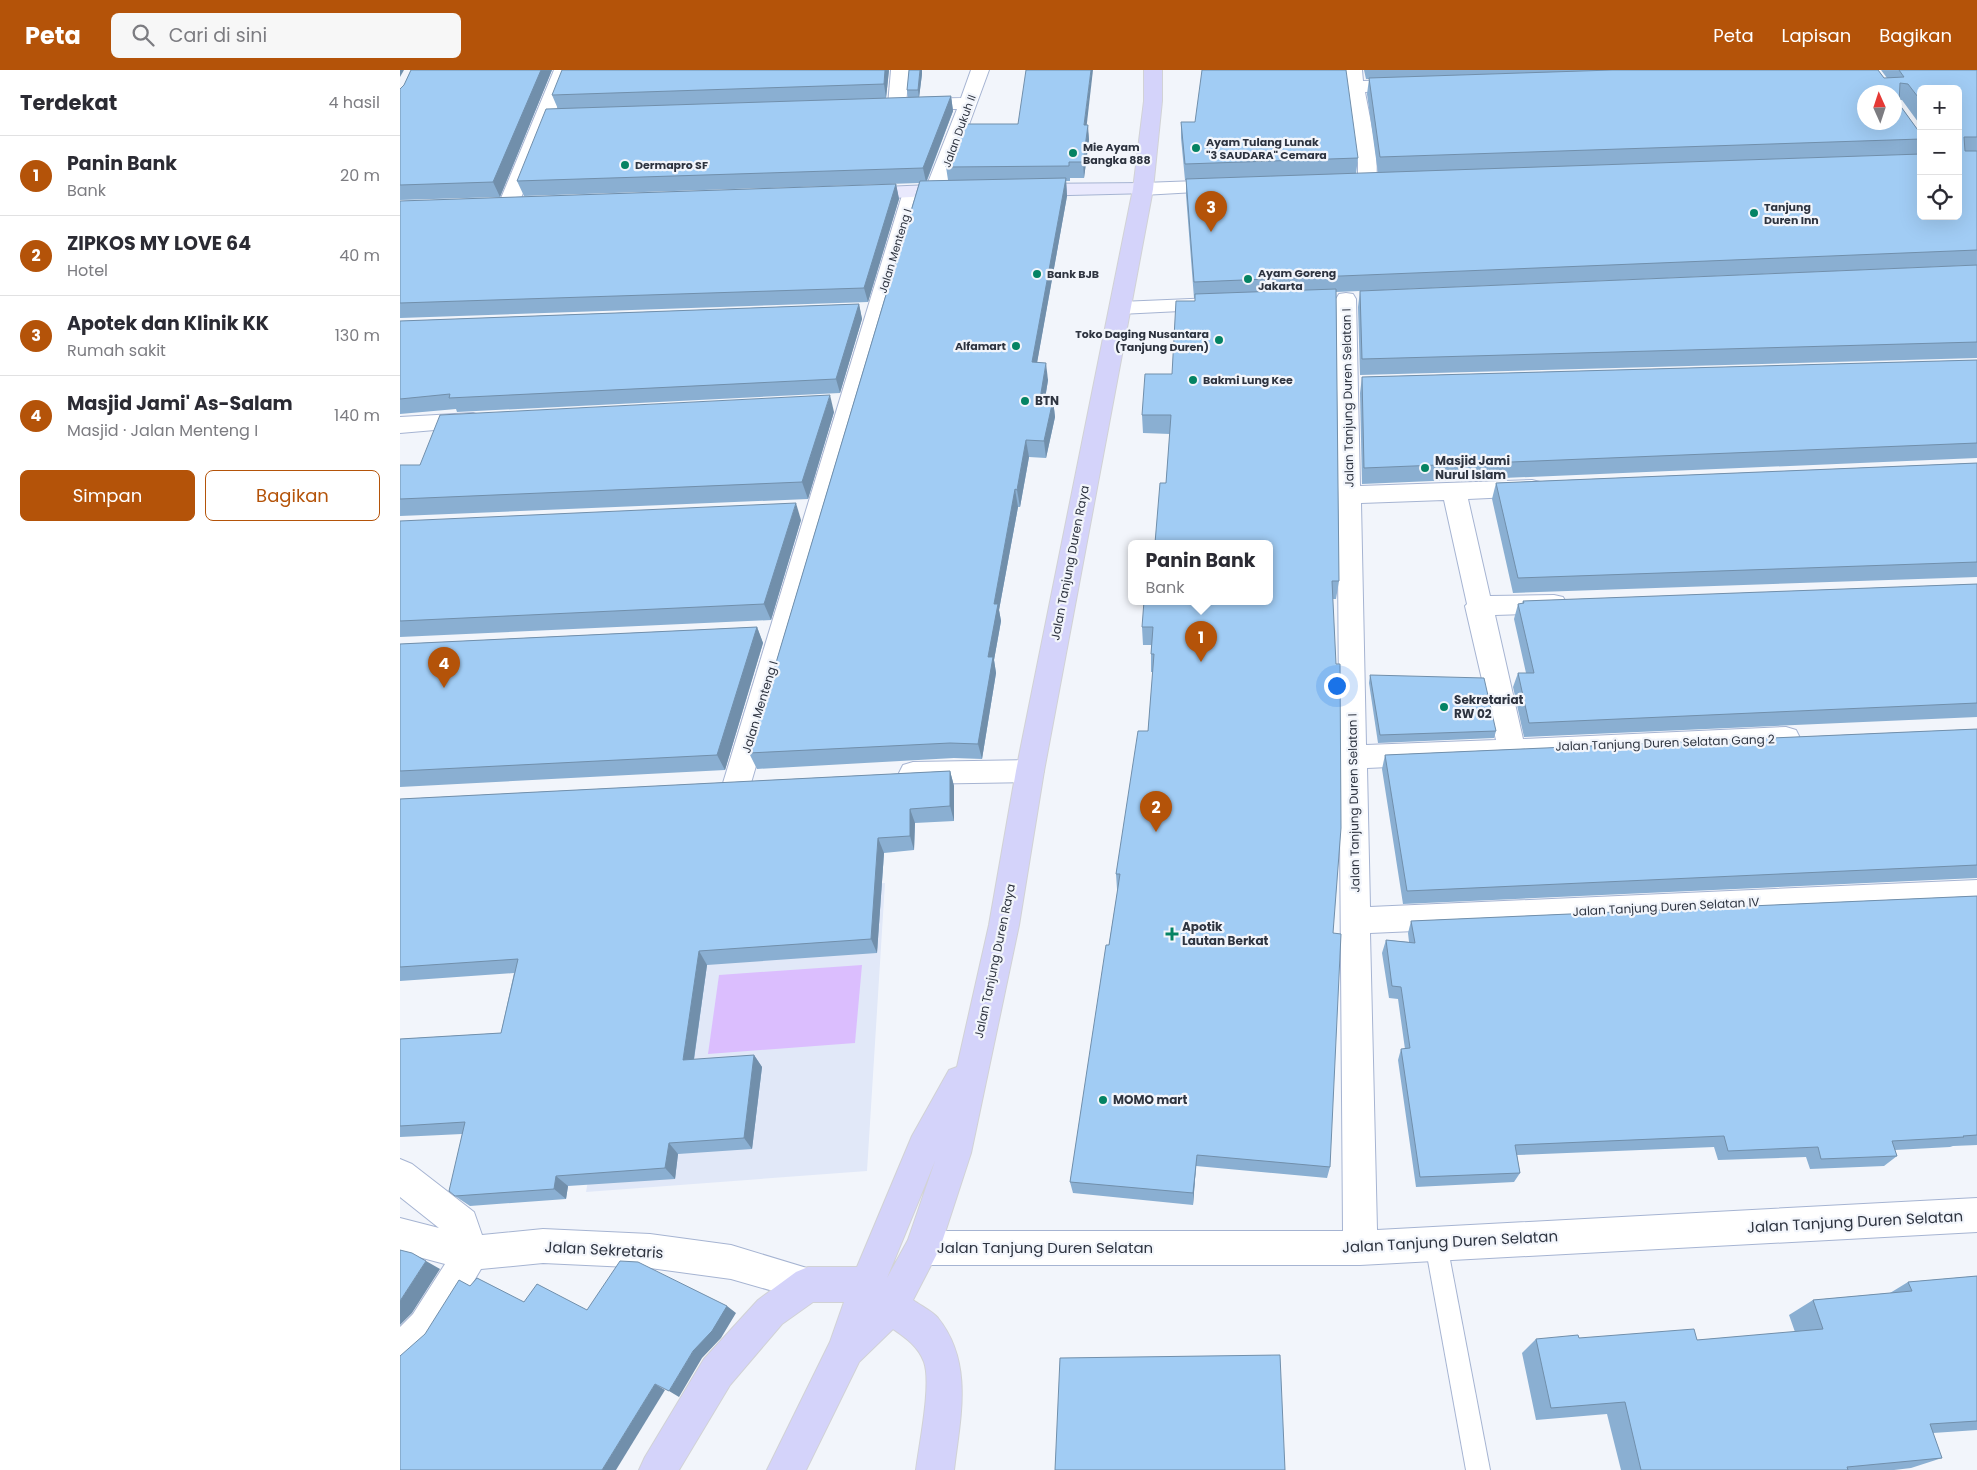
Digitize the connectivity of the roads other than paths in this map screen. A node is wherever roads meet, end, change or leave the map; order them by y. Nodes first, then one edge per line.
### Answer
1 (563, 70) edge
2 (900, 70) edge
3 (980, 70) edge
4 (1153, 70) edge
5 (1354, 78) edge
6 (1421, 84) edge
7 (969, 103) junction
8 (877, 105) edge
9 (897, 105) junction
10 (564, 116) edge
11 (544, 117) junction
12 (1386, 180) edge
13 (1367, 181) junction
14 (1347, 182) edge
15 (1240, 186) edge
16 (1144, 189) junction
17 (935, 190) junction
18 (975, 190) edge
19 (1014, 190) edge
20 (913, 192) junction
21 (844, 194) edge
22 (508, 203) junction
23 (528, 203) edge
24 (489, 204) edge
25 (1346, 299) dead end
26 (1238, 303) edge
27 (1120, 308) junction
28 (489, 420) edge
29 (400, 425) edge
30 (1552, 487) edge
31 (1454, 491) junction
32 (1349, 495) junction
33 (1578, 603) edge
34 (1478, 606) junction
35 (782, 631) junction
36 (753, 632) edge
37 (1809, 737) edge
38 (1512, 749) junction
39 (1353, 757) junction
40 (1030, 771) junction
41 (891, 774) edge
42 (766, 781) edge
43 (737, 783) junction
44 (707, 784) edge
45 (1977, 893) edge
46 (1356, 921) junction
47 (975, 1054) junction
48 (400, 1176) edge
49 (1977, 1215) edge
50 (400, 1235) edge
51 (1436, 1244) junction
52 (923, 1248) junction
53 (1360, 1248) junction
54 (471, 1253) junction
55 (808, 1284) junction
56 (879, 1296) junction
57 (400, 1351) edge
58 (658, 1470) edge
59 (786, 1470) edge
60 (935, 1470) edge
61 (1478, 1470) edge

1 - 11 street
2 - 9 street
3 - 7 street, Jalan Dukuh II
4 - 16 main road, Jalan Tanjung Duren Raya
5 - 6 street
5 - 13 street
7 - 9 street
7 - 17 street, Jalan Dukuh II
8 - 9 street
10 - 11 street
11 - 22 street
12 - 13 street
13 - 14 street
15 - 16 street
16 - 19 street
16 - 27 main road, Jalan Tanjung Duren Raya
17 - 18 street
17 - 20 street
20 - 21 street
20 - 35 street, Jalan Menteng I
22 - 23 street
22 - 24 street
25 - 32 street, Jalan Tanjung Duren Selatan I
26 - 27 street
27 - 40 main road, Jalan Tanjung Duren Raya
28 - 29 street
30 - 31 street
31 - 32 street
31 - 34 street
32 - 39 street, Jalan Tanjung Duren Selatan I
33 - 34 street
34 - 38 street
35 - 36 street
35 - 43 street, Jalan Menteng I
37 - 38 street, Jalan Tanjung Duren Selatan Gang 2
38 - 39 street, Jalan Tanjung Duren Selatan Gang 2
39 - 46 street, Jalan Tanjung Duren Selatan I
40 - 41 street
40 - 47 main road, Jalan Tanjung Duren Raya
42 - 43 street
43 - 44 street
45 - 46 street, Jalan Tanjung Duren Selatan IV
46 - 53 street, Jalan Tanjung Duren Selatan I
47 - 52 main road, Jalan Tanjung Duren Raya
47 - 56 main road, Jalan Tanjung Duren Raya
48 - 54 street
49 - 51 street, Jalan Tanjung Duren Selatan
50 - 54 street, Jalan Sekretaris
51 - 53 street, Jalan Tanjung Duren Selatan
51 - 61 lane
52 - 53 street, Jalan Tanjung Duren Selatan
52 - 56 main road, Jalan Tanjung Duren Raya
54 - 55 street, Jalan Sekretaris
54 - 57 street
55 - 56 main road
55 - 58 main road
56 - 59 main road, Jalan Tanjung Duren Raya
56 - 60 main road

